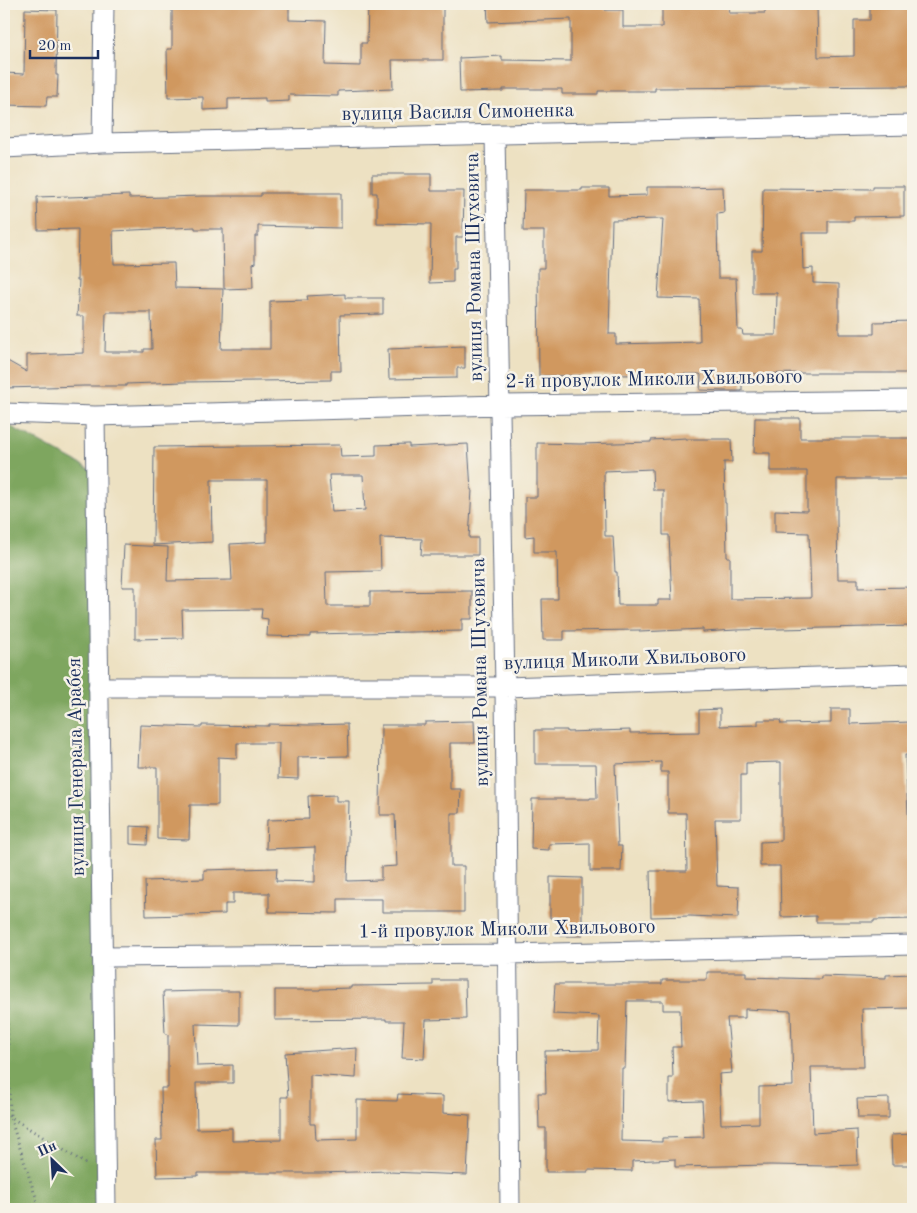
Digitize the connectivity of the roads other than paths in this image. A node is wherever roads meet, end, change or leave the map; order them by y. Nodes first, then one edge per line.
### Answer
1 (104, 4) edge
2 (913, 125) edge
3 (495, 135) junction
4 (102, 143) junction
5 (4, 148) edge
6 (913, 400) edge
7 (500, 404) junction
8 (4, 413) edge
9 (95, 416) junction
10 (913, 674) edge
11 (98, 687) junction
12 (504, 687) junction
13 (913, 945) edge
14 (508, 954) junction
15 (102, 957) junction
16 (106, 1209) edge
17 (510, 1209) edge

1 - 4 street
2 - 3 street, вулиця Василя Симоненка
3 - 4 street, вулиця Василя Симоненка
3 - 7 street, вулиця Романа Шухевича
4 - 5 street, вулиця Василя Симоненка
6 - 7 street, 2-й провулок Миколи Хвильового
7 - 9 street, 2-й провулок Миколи Хвильового
7 - 12 street, вулиця Романа Шухевича
8 - 9 street
9 - 11 street, вулиця Генерала Арабея
10 - 12 street, вулиця Миколи Хвильового
11 - 12 street, вулиця Миколи Хвильового
11 - 15 street, вулиця Генерала Арабея
12 - 14 street, вулиця Романа Шухевича
13 - 14 street, 1-й провулок Миколи Хвильового
14 - 15 street, 1-й провулок Миколи Хвильового
14 - 17 street, вулиця Романа Шухевича
15 - 16 street, вулиця Генерала Арабея

